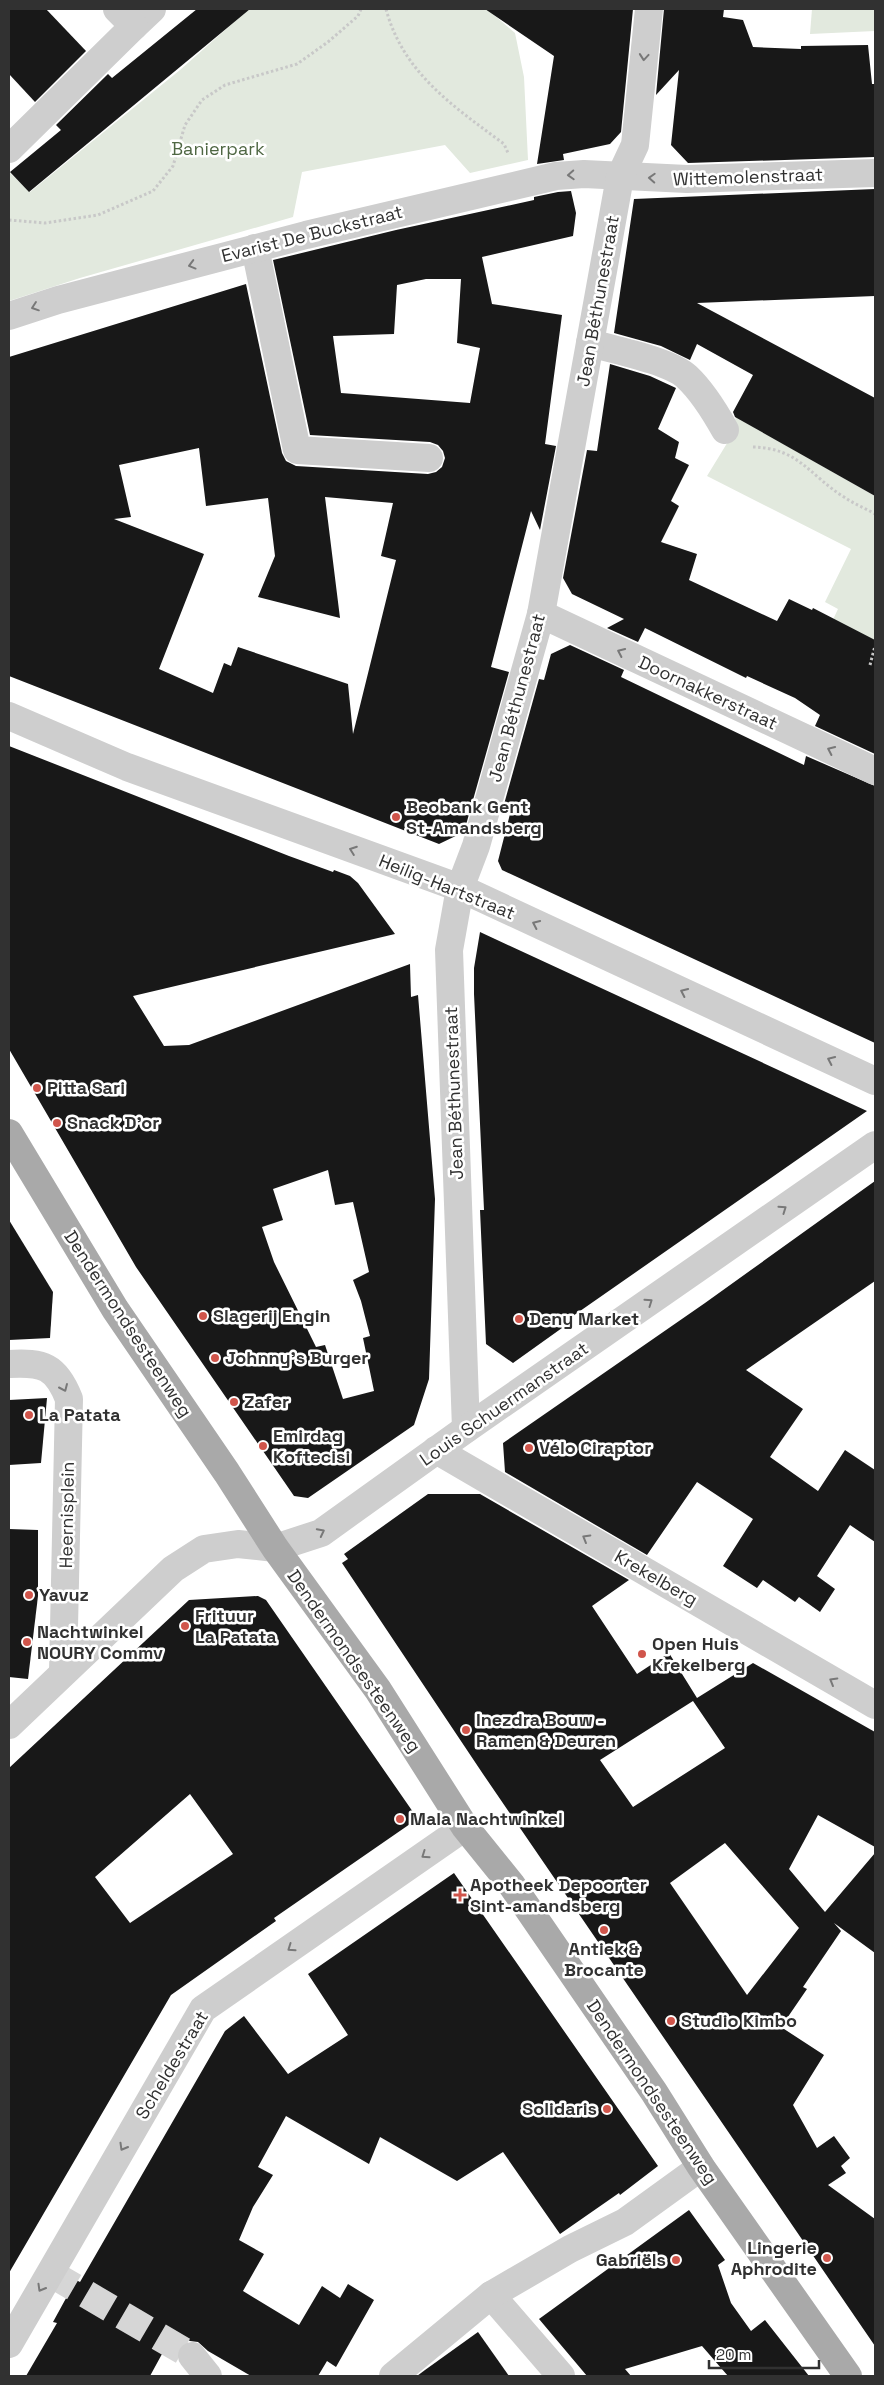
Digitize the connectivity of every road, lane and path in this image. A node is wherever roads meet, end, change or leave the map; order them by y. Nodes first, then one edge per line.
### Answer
1 (361, 9) edge
2 (386, 9) edge
3 (649, 9) edge
4 (134, 14) edge
5 (9, 149) edge
6 (875, 174) edge
7 (620, 176) junction
8 (522, 184) junction
9 (9, 220) edge
10 (255, 248) junction
11 (9, 316) edge
12 (590, 343) junction
13 (725, 430) joint
14 (429, 458) dead end
15 (875, 514) edge
16 (541, 614) junction
17 (875, 646) edge
18 (870, 664) dead end
19 (9, 716) edge
20 (875, 771) edge
21 (460, 888) junction
22 (875, 1081) edge
23 (9, 1134) edge
24 (875, 1145) edge
25 (17, 1364) edge
26 (466, 1429) junction
27 (436, 1450) junction
28 (275, 1548) junction
29 (63, 1673) junction
30 (875, 1705) edge
31 (9, 1725) edge
32 (465, 1827) junction
33 (701, 2167) junction
34 (491, 2295) junction
35 (9, 2344) edge
36 (393, 2376) edge
37 (560, 2376) edge
38 (848, 2376) edge

1 - 9 path
2 - 8 path
3 -> 7 street, Jean Béthunestraat
4 - 5 street
6 -> 7 street, Wittemolenstraat
7 -> 8 street, Evarist De Buckstraat
7 - 12 street, Jean Béthunestraat
8 - 10 street, Evarist De Buckstraat
10 -> 11 street, Evarist De Buckstraat
10 - 14 street
12 - 13 street
12 - 16 street, Jean Béthunestraat
13 - 15 path
20 -> 16 street, Doornakkerstraat
16 - 21 street, Jean Béthunestraat
17 - 18 path
21 -> 19 street, Heilig-Hartstraat
22 -> 21 street, Heilig-Hartstraat
21 - 26 street, Jean Béthunestraat
23 - 28 main road, Dendermondsesteenweg
26 -> 24 street, Louis Schuermanstraat
25 -> 29 street, Heernisplein
26 - 27 street, Louis Schuermanstraat
28 -> 27 street, Louis Schuermanstraat
30 -> 27 street, Krekelberg
28 - 29 street
28 - 32 main road, Dendermondsesteenweg
29 - 31 street
32 - 33 main road, Dendermondsesteenweg
32 -> 35 street, Scheldestraat
33 - 34 street
33 - 38 main road, Dendermondsesteenweg
34 - 36 street
34 - 37 street

